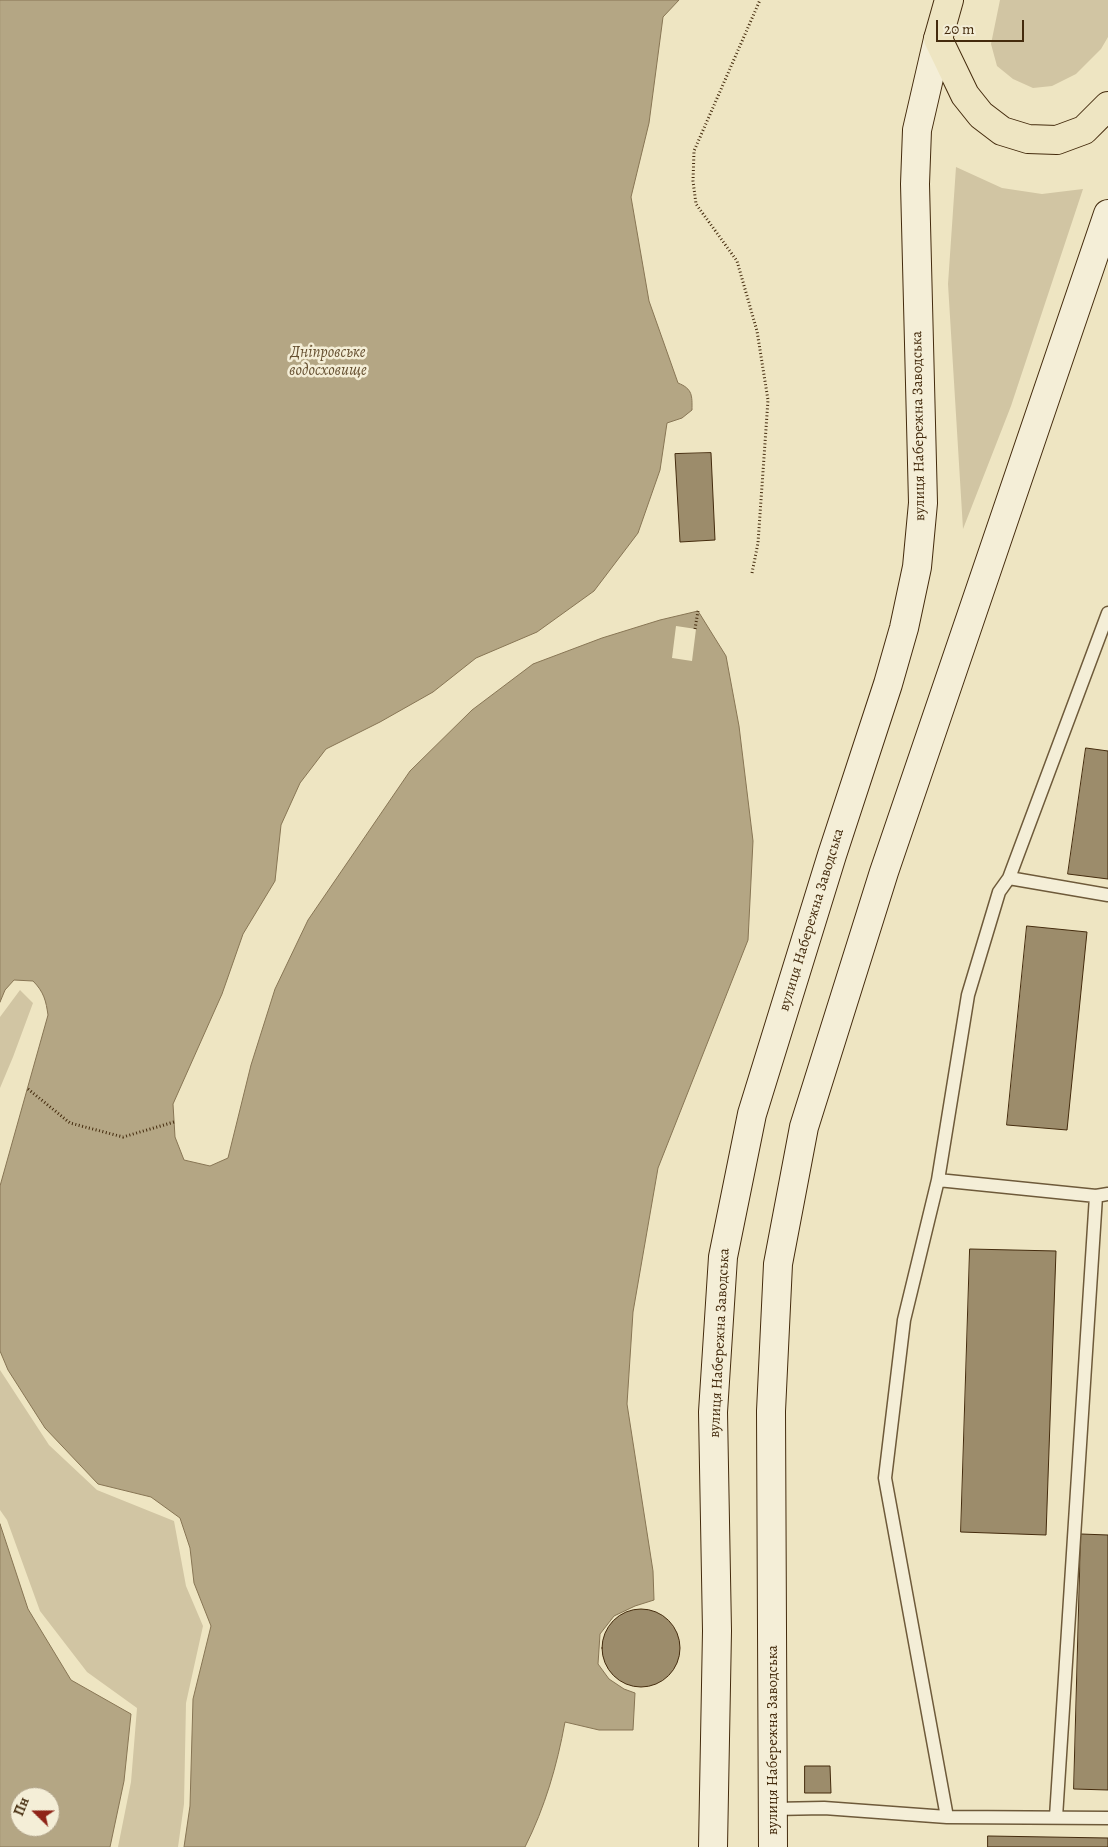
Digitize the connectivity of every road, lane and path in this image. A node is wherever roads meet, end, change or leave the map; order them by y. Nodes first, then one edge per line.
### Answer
1 (760, 0) edge
2 (949, 0) edge
3 (938, 39) junction
4 (1108, 106) edge
5 (1108, 214) edge
6 (752, 572) dead end
7 (698, 612) dead end
8 (1108, 613) edge
9 (695, 629) dead end
10 (1010, 878) junction
11 (1108, 895) edge
12 (28, 1090) dead end
13 (174, 1122) dead end
14 (938, 1180) junction
15 (1102, 1195) edge
16 (774, 1809) junction
17 (947, 1816) junction
18 (1056, 1817) junction
19 (1108, 1818) edge
20 (713, 1847) edge
21 (773, 1847) edge

1 - 6 path
2 - 3 main road, вулиця Набережна Заводська
3 - 4 main road
3 - 20 main road, вулиця Набережна Заводська
5 - 16 main road, вулиця Набережна Заводська
7 - 9 path
8 - 10 lane
10 - 11 lane
10 - 14 lane
12 - 13 path
14 - 15 lane
14 - 17 lane
15 - 18 lane
16 - 17 lane
16 - 21 main road, вулиця Набережна Заводська
17 - 18 lane
18 - 19 lane

